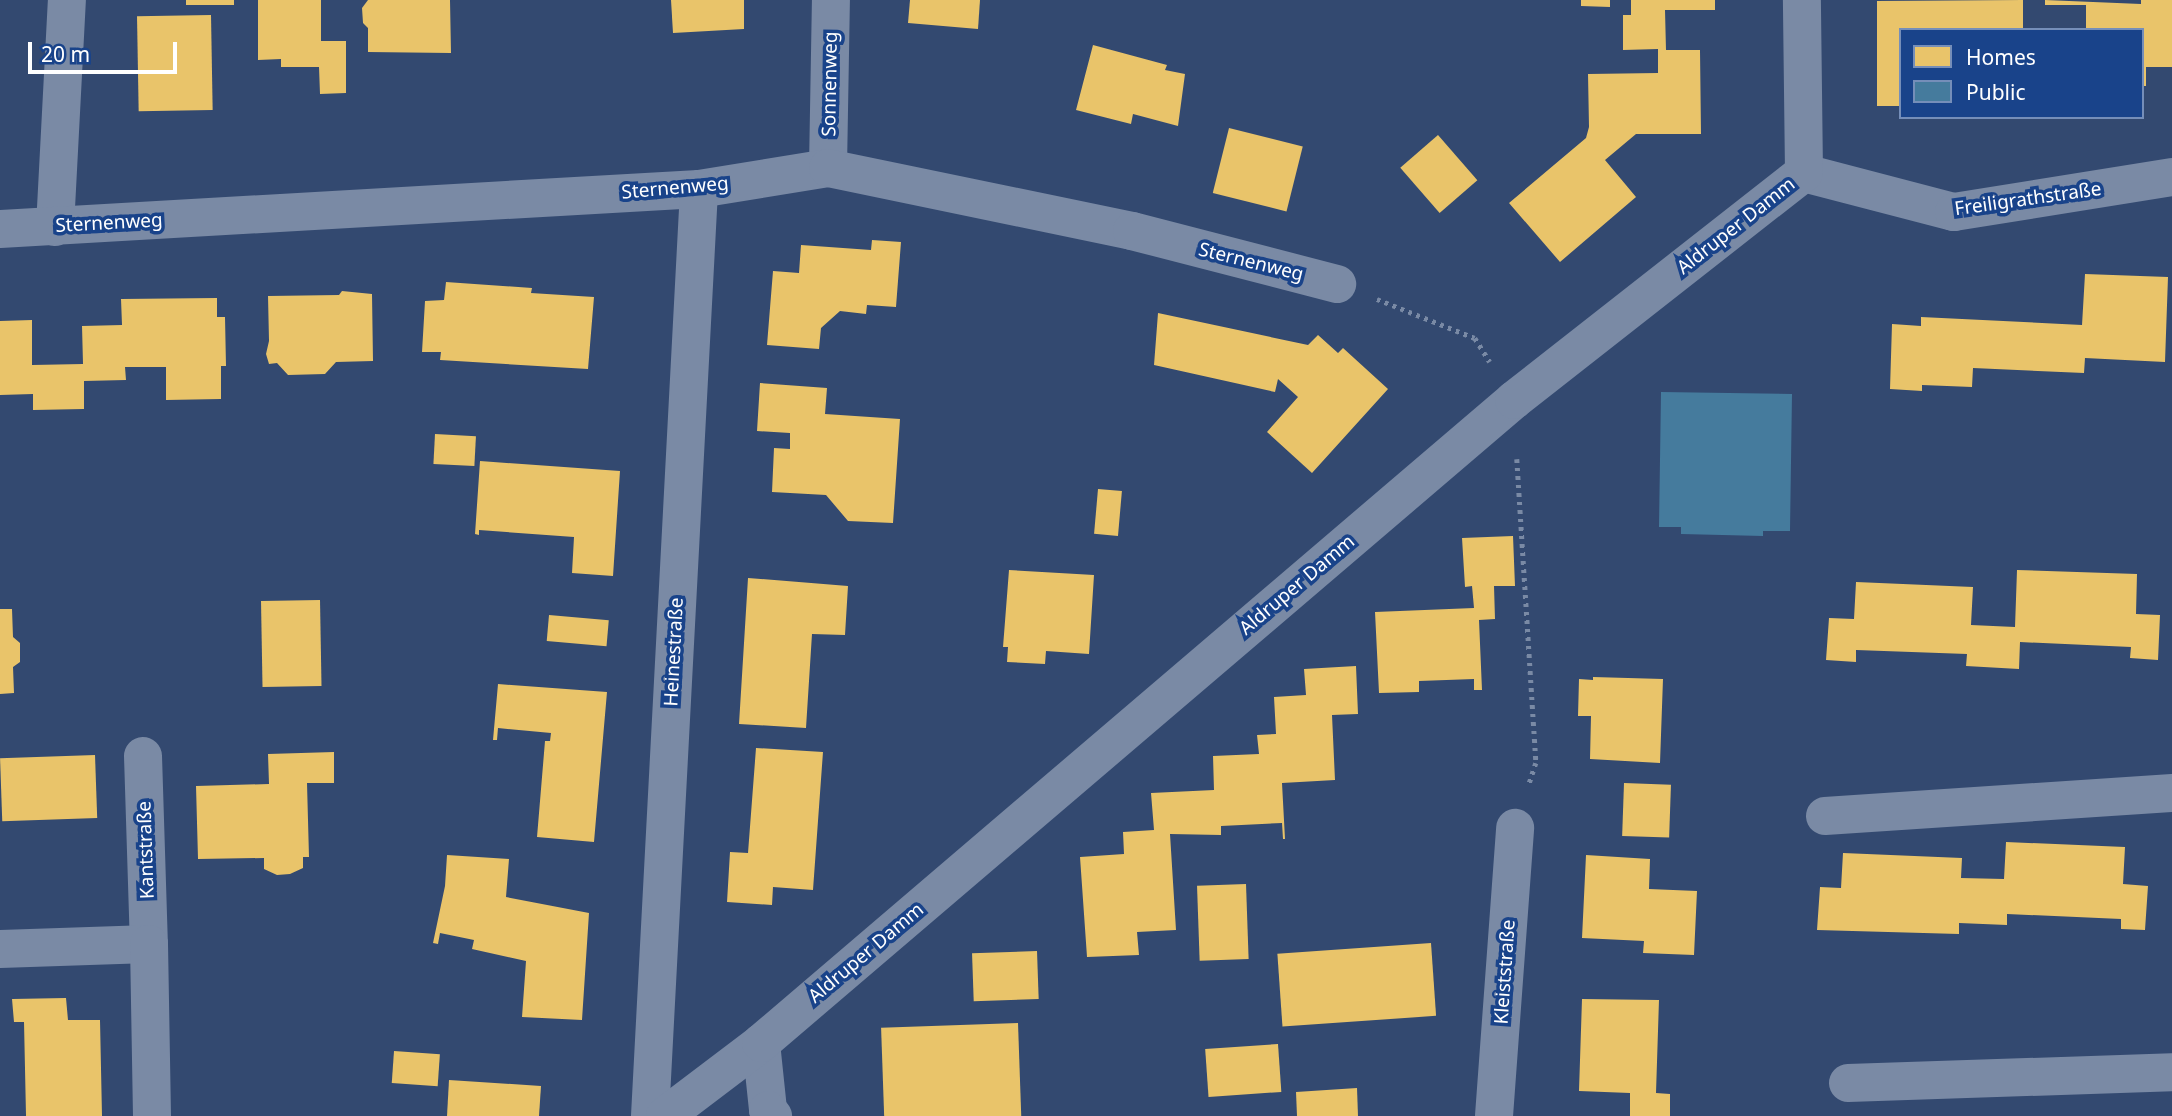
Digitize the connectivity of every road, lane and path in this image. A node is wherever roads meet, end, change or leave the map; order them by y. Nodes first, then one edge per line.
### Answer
1 (68, 0) edge
2 (831, 0) edge
3 (1802, 0) edge
4 (828, 167) junction
5 (1804, 173) junction
6 (2172, 177) edge
7 (699, 188) junction
8 (55, 227) junction
9 (0, 229) edge
10 (1337, 284) joint
11 (1514, 400) junction
12 (143, 756) dead end
13 (2172, 793) edge
14 (1825, 816) dead end
15 (1516, 828) joint
16 (149, 944) junction
17 (0, 949) edge
18 (761, 1043) junction
19 (2172, 1072) edge
20 (1848, 1083) dead end
21 (152, 1116) edge
22 (650, 1116) edge
23 (666, 1116) edge
24 (773, 1116) edge
25 (1494, 1116) edge

1 - 8 street
2 - 4 street, Sonnenweg
3 - 5 street, Aldruper Damm
4 - 7 street, Sternenweg
4 - 10 street, Sternenweg
5 - 6 street, Freiligrathstraße
5 - 11 street, Aldruper Damm
7 - 8 street, Sternenweg
7 - 22 street, Heinestraße
8 - 9 street, Sternenweg
10 - 11 path
11 - 15 path
11 - 18 street, Aldruper Damm
12 - 16 street, Kantstraße
13 - 14 street
15 - 25 street, Kleiststraße
16 - 17 street
16 - 21 street, Kantstraße
18 - 23 street, Aldruper Damm
18 - 24 street
19 - 20 street

